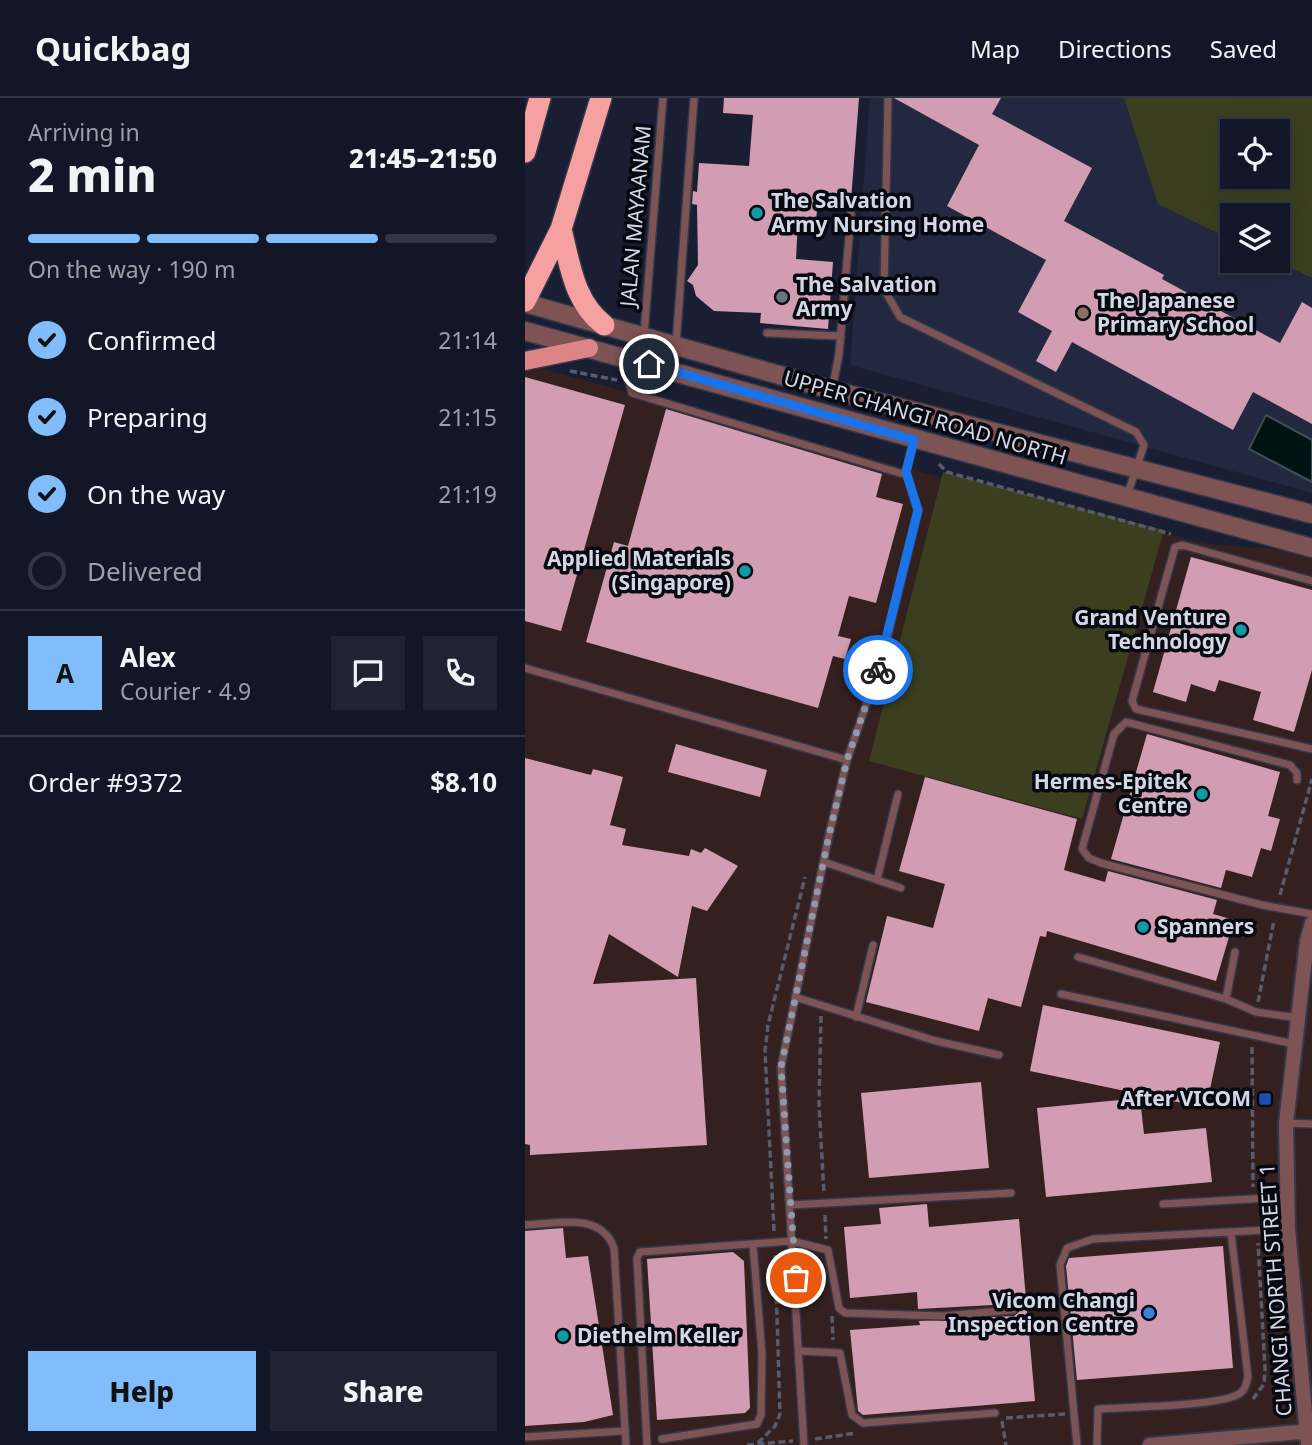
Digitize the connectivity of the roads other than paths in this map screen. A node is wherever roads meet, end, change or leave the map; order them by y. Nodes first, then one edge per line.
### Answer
1 (540, 98) edge
2 (601, 98) edge
3 (663, 98) edge
4 (694, 98) edge
5 (888, 98) edge
6 (525, 152) edge
7 (851, 214) dead end
8 (561, 229) junction
9 (525, 302) edge
10 (604, 326) junction
11 (525, 331) edge
12 (767, 333) dead end
13 (841, 336) junction
14 (644, 337) junction
15 (676, 346) junction
16 (589, 348) junction
17 (622, 357) junction
18 (525, 361) edge
19 (832, 390) junction
20 (913, 447) junction
21 (1137, 470) junction
22 (906, 472) junction
23 (1126, 497) junction
24 (1312, 514) edge
25 (1312, 548) edge
26 (1312, 581) edge
27 (525, 668) edge
28 (1312, 749) edge
29 (847, 760) junction
30 (1297, 780) dead end
31 (898, 794) dead end
32 (824, 862) junction
33 (877, 880) junction
34 (901, 888) dead end
35 (1312, 914) edge
36 (1312, 923) edge
37 (873, 945) dead end
38 (1235, 952) dead end
39 (1078, 957) dead end
40 (1062, 994) dead end
41 (795, 997) junction
42 (1226, 999) junction
43 (856, 1017) junction
44 (1298, 1018) junction
45 (1294, 1044) junction
46 (999, 1055) dead end
47 (1286, 1123) junction
48 (1312, 1124) edge
49 (1010, 1194) dead end
50 (1287, 1198) junction
51 (1163, 1204) dead end
52 (790, 1205) junction
53 (525, 1225) edge
54 (1288, 1229) junction
55 (1231, 1231) junction
56 (792, 1241) junction
57 (753, 1245) junction
58 (1013, 1310) dead end
59 (799, 1351) junction
60 (995, 1413) dead end
61 (623, 1430) junction
62 (1309, 1436) edge
63 (525, 1437) edge
64 (662, 1439) dead end
65 (626, 1445) edge
66 (647, 1445) edge
67 (804, 1445) edge
68 (1077, 1445) edge
69 (1097, 1445) edge
70 (1150, 1445) edge

1 - 6 highway
2 - 8 highway
3 - 14 lane, JALAN MAYAANAM
4 - 15 lane
5 - 21 lane
7 - 13 lane
8 - 9 highway
8 - 10 highway
9 - 10 street, UPPER CHANGI ROAD NORTH
10 - 14 street, UPPER CHANGI ROAD NORTH
11 - 16 street, UPPER CHANGI ROAD NORTH
12 - 13 lane
13 - 19 lane
14 - 15 street, UPPER CHANGI ROAD NORTH
15 - 19 street, UPPER CHANGI ROAD NORTH
16 - 17 street, UPPER CHANGI ROAD NORTH
16 - 18 main road
17 - 20 street, UPPER CHANGI ROAD NORTH
17 - 22 lane
19 - 21 street, UPPER CHANGI ROAD NORTH
20 - 22 lane
20 - 23 street, UPPER CHANGI ROAD NORTH
21 - 23 lane
21 - 24 street, UPPER CHANGI ROAD NORTH
22 - 29 lane
23 - 25 street, UPPER CHANGI ROAD NORTH
26 - 28 lane
27 - 29 lane
29 - 32 lane
30 - 35 lane
31 - 33 lane
32 - 33 lane
32 - 41 lane
33 - 34 lane
36 - 44 street, CHANGI NORTH STREET 1
37 - 43 lane
38 - 42 lane
39 - 42 lane
40 - 45 lane
41 - 43 lane
41 - 52 lane
42 - 44 lane
43 - 46 lane
44 - 45 street, CHANGI NORTH STREET 1
45 - 47 street, CHANGI NORTH STREET 1
47 - 48 lane
47 - 50 street, CHANGI NORTH STREET 1
49 - 52 lane
50 - 51 lane
50 - 54 street, CHANGI NORTH STREET 1
52 - 56 lane
53 - 61 lane
54 - 55 lane
54 - 62 street, CHANGI NORTH STREET 1
55 - 68 lane
55 - 69 lane
56 - 57 lane
56 - 58 lane
56 - 59 lane
57 - 64 lane
57 - 66 lane
59 - 60 lane
59 - 67 lane
61 - 63 lane
61 - 65 lane
62 - 70 street

